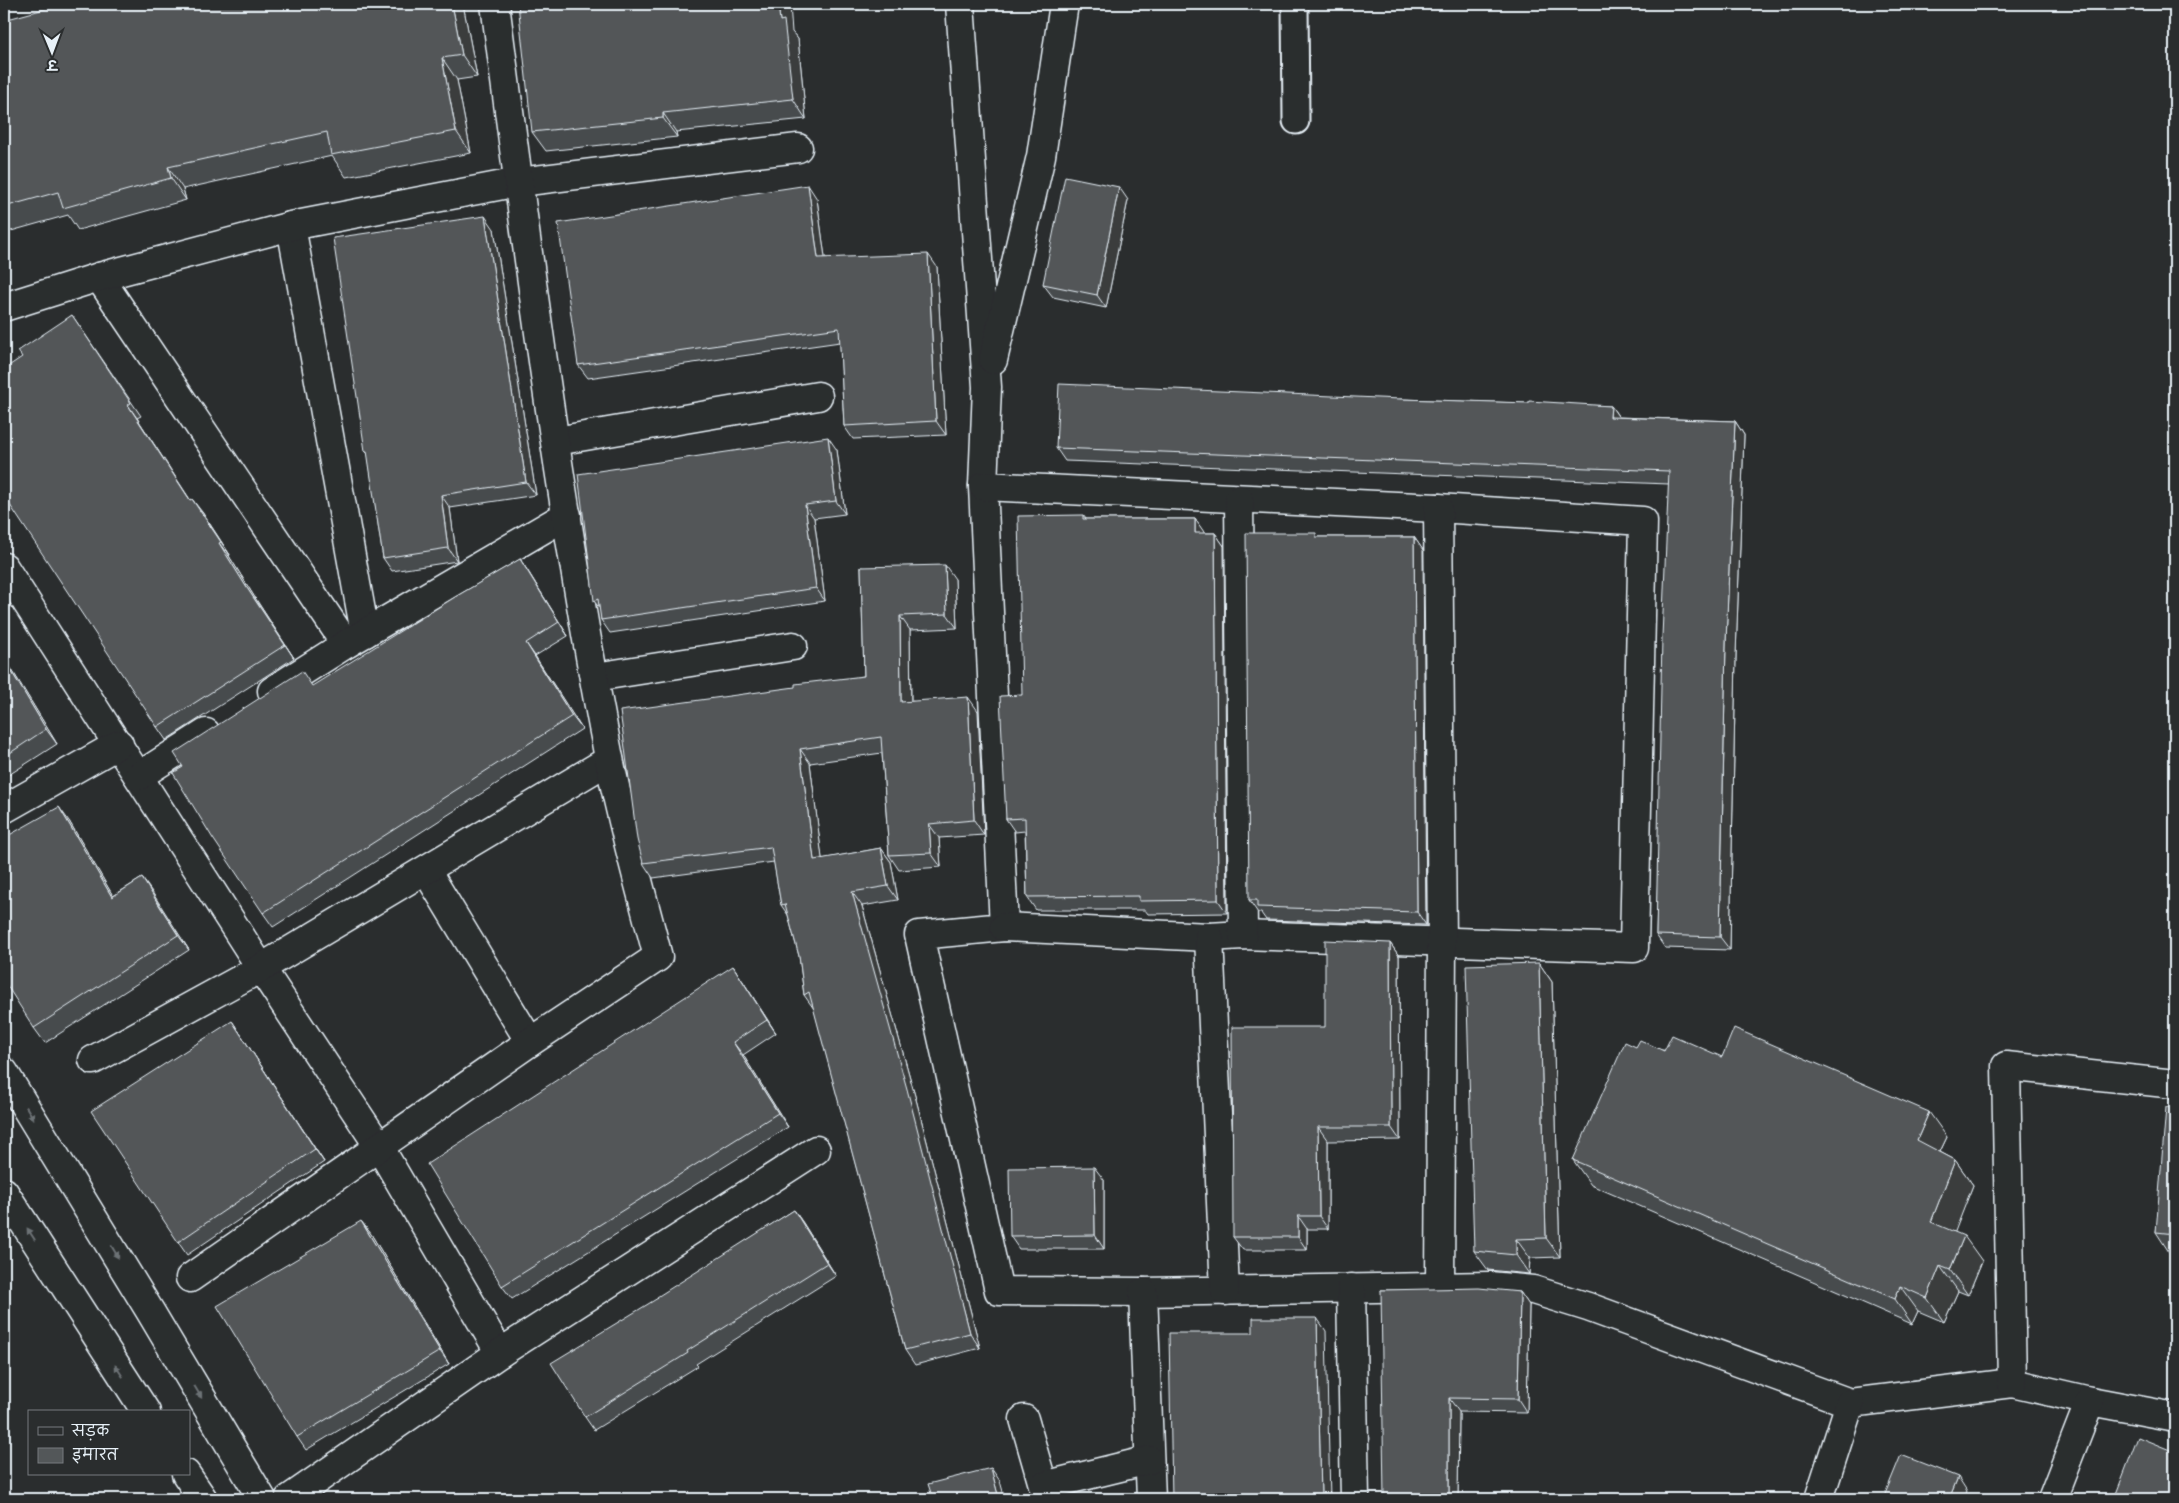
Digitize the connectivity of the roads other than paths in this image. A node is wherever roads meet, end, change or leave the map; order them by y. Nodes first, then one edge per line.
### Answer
1 (495, 4) edge
2 (960, 4) edge
3 (1064, 4) edge
4 (1295, 4) edge
5 (1296, 121) dead end
6 (798, 148) dead end
7 (518, 182) junction
8 (291, 226) junction
9 (99, 277) junction
10 (4, 307) edge
11 (987, 387) junction
12 (818, 396) dead end
13 (556, 441) junction
14 (983, 486) junction
15 (1239, 498) junction
16 (1438, 508) junction
17 (567, 515) junction
18 (4, 567) edge
19 (355, 639) junction
20 (793, 646) dead end
21 (595, 677) junction
22 (255, 702) edge
23 (230, 718) edge
24 (119, 744) junction
25 (609, 760) junction
26 (139, 776) junction
27 (4, 809) edge
28 (426, 870) junction
29 (1004, 927) junction
30 (1243, 935) junction
31 (1209, 937) junction
32 (1442, 943) junction
33 (261, 968) junction
34 (530, 1042) junction
35 (92, 1060) dead end
36 (4, 1072) edge
37 (2175, 1084) edge
38 (380, 1148) junction
39 (816, 1150) dead end
40 (4, 1192) edge
41 (190, 1278) dead end
42 (1440, 1287) junction
43 (1352, 1288) junction
44 (1225, 1291) junction
45 (1143, 1292) junction
46 (500, 1353) junction
47 (2012, 1382) junction
48 (2090, 1401) junction
49 (1850, 1403) junction
50 (145, 1410) edge
51 (2175, 1417) edge
52 (1024, 1419) dead end
53 (1149, 1460) junction
54 (187, 1476) edge
55 (1045, 1493) edge
56 (202, 1499) edge
57 (262, 1499) edge
58 (289, 1499) edge
59 (1151, 1499) edge
60 (1355, 1499) edge
61 (1819, 1499) edge
62 (2052, 1499) edge

1 - 7 street
2 - 11 street
3 - 11 street
4 - 5 lane
6 - 7 street
7 - 8 street
7 - 13 street
8 - 9 street
8 - 19 street
9 - 10 street
9 - 19 street
11 - 14 street
12 - 13 street
13 - 17 street
14 - 15 street
14 - 29 street
15 - 16 street
15 - 30 street
16 - 32 street
16 - 32 street
17 - 19 street
17 - 21 street
18 - 24 street
19 - 22 street
20 - 21 street
21 - 25 street
23 - 26 street
24 - 26 street
24 - 27 street
25 - 28 street
25 - 34 street
26 - 33 street
28 - 33 street
28 - 34 street
29 - 31 street
29 - 45 street
30 - 31 street
30 - 32 street
31 - 44 street
32 - 42 street
33 - 35 street
33 - 38 street
34 - 38 street
36 -> 57 street
37 - 47 street
38 - 41 street
38 - 46 street
39 - 46 street
50 -> 40 street
42 - 43 street
42 - 49 street
43 - 44 street
43 - 60 street
44 - 45 street
45 - 53 street
46 - 58 street
47 - 48 street
47 - 49 street
48 - 51 street
48 - 62 street
49 - 61 street
52 - 55 street
53 - 55 street
53 - 59 street
54 - 56 street

